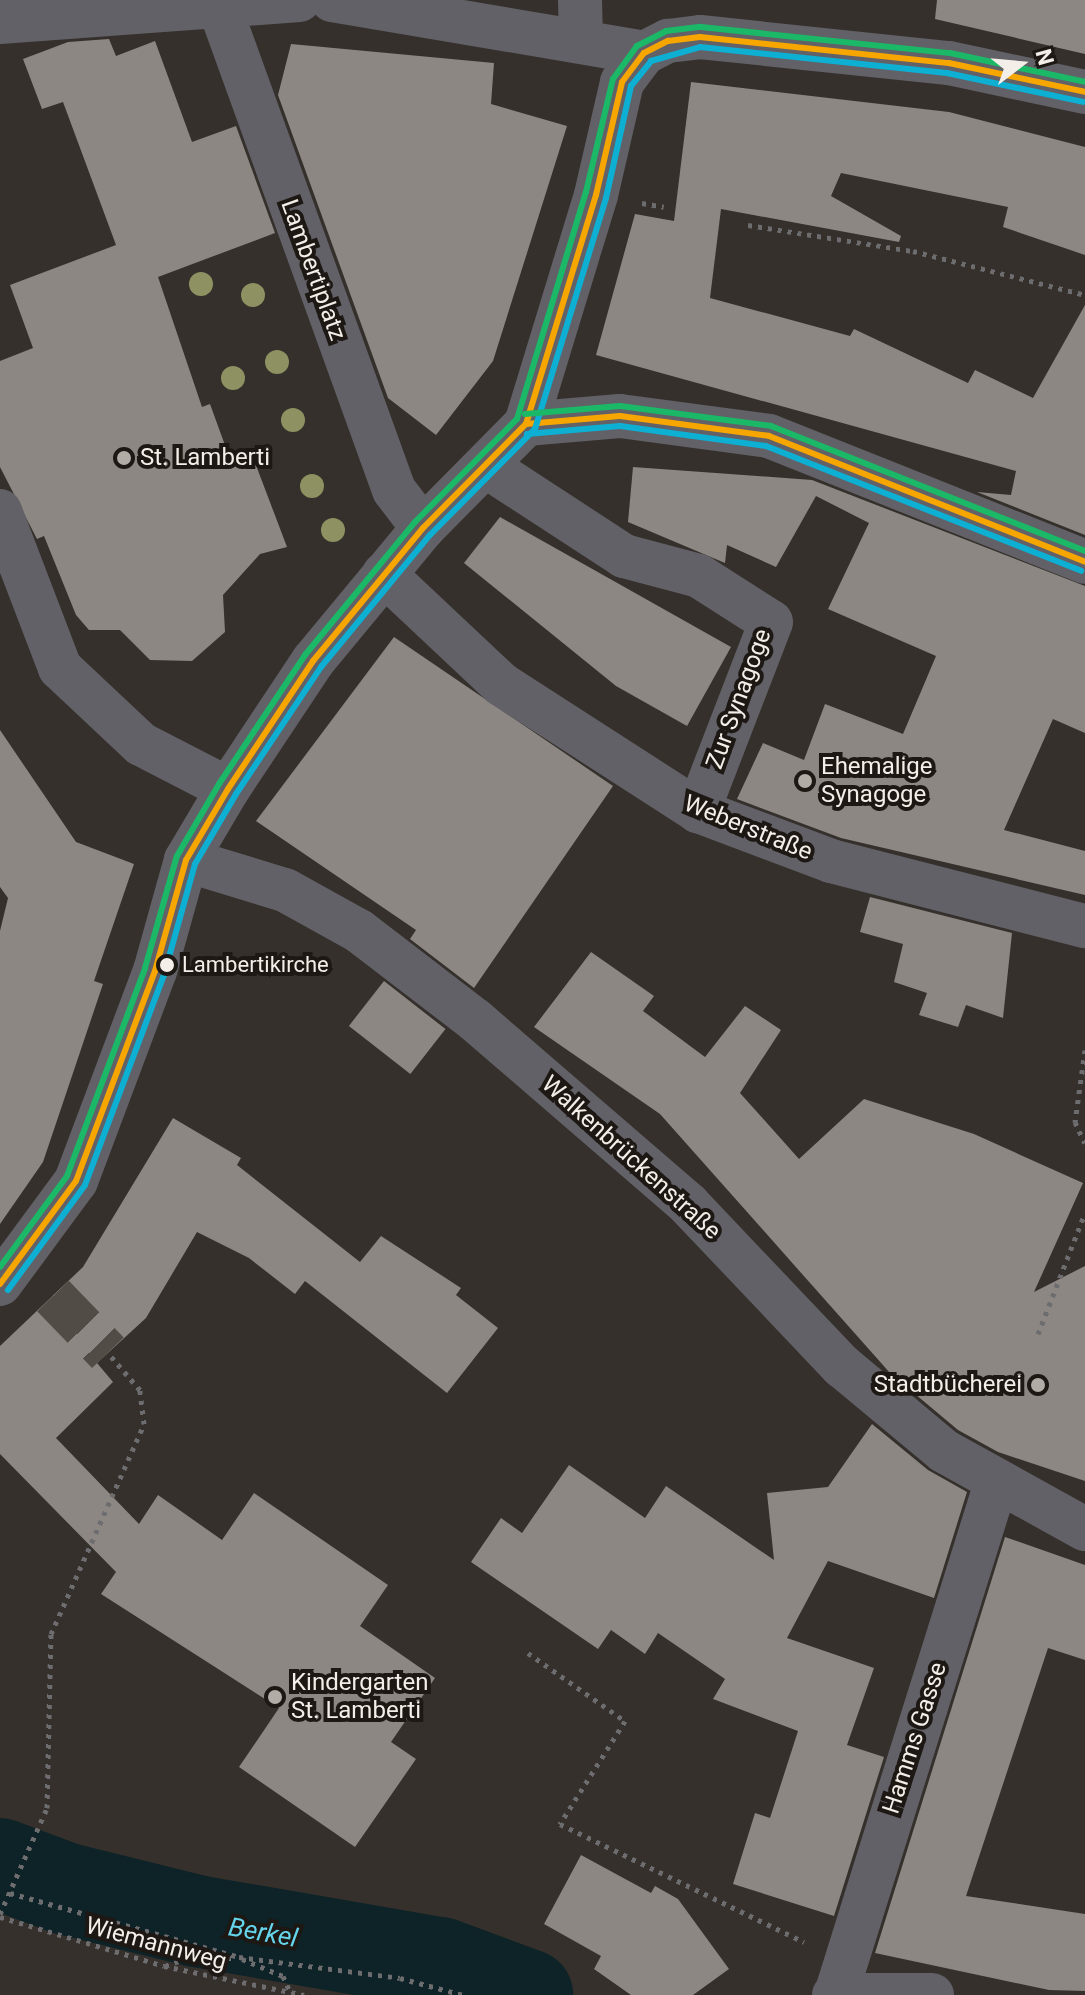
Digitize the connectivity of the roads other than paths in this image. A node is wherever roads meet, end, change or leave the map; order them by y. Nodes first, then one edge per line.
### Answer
1 (299, 0) edge
2 (332, 0) edge
3 (217, 2) edge
4 (6, 14) edge
5 (580, 20) edge
6 (644, 53) junction
7 (1085, 92) edge
8 (526, 424) junction
9 (486, 466) junction
10 (0, 511) edge
11 (423, 528) junction
12 (1085, 562) edge
13 (384, 574) junction
14 (228, 789) junction
15 (698, 811) junction
16 (186, 860) junction
17 (1085, 926) edge
18 (7, 1263) edge
19 (996, 1483) junction
20 (1085, 1529) edge
21 (839, 1981) edge
22 (932, 1995) edge

1 - 3 street
2 - 5 street
3 - 4 street
3 - 11 street, Lambertiplatz
5 - 6 street
6 - 7 street
6 - 8 street
8 - 9 street
8 - 12 street
9 - 11 street
9 - 15 street, Zur Synagoge
10 - 14 street
11 - 13 street
13 - 14 street
13 - 15 street, Weberstraße
14 - 16 street
15 - 17 street, Weberstraße
16 - 18 street
16 - 19 street, Walkenbrückenstraße
19 - 20 street, Walkenbrückenstraße
19 - 21 street, Hamms Gasse
21 - 22 street

